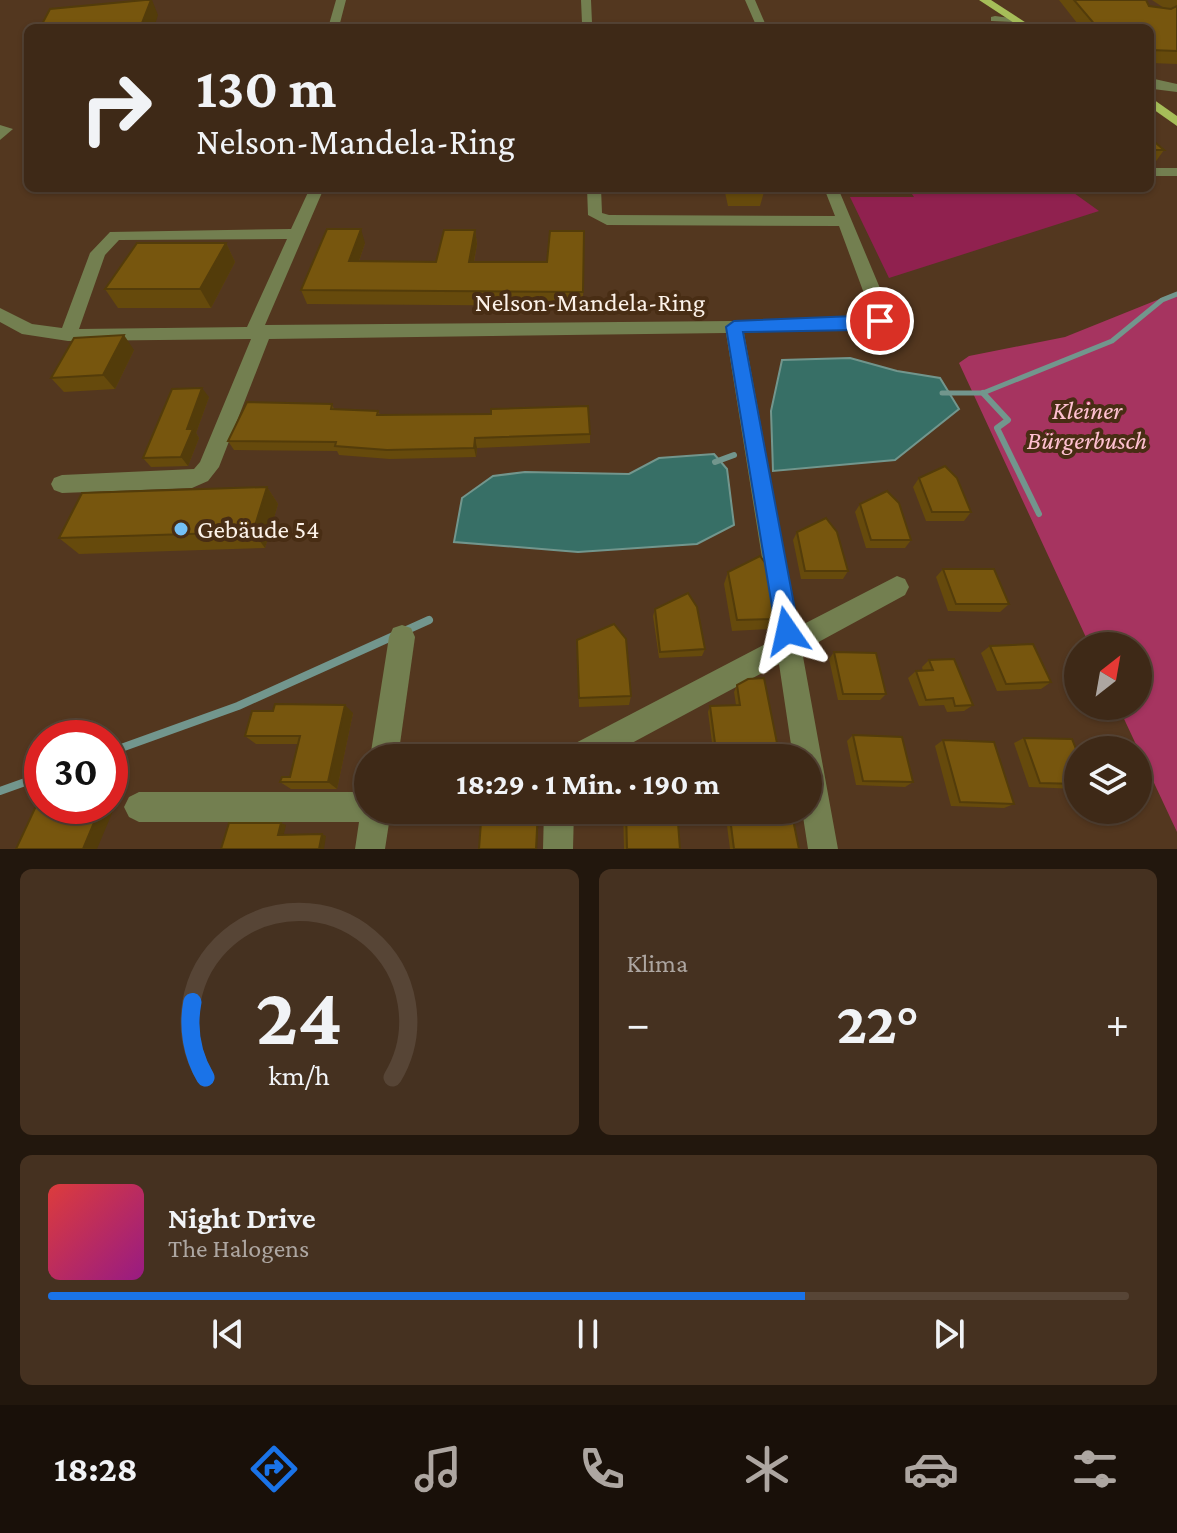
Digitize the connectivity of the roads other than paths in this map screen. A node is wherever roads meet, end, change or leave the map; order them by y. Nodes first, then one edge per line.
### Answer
1 (341, 0) edge
2 (586, 0) edge
3 (750, 0) edge
4 (984, 0) edge
5 (995, 19) dead end
6 (1013, 19) junction
7 (336, 24) edge
8 (587, 24) edge
9 (761, 24) edge
10 (1022, 24) edge
11 (1154, 84) edge
12 (1177, 88) edge
13 (1154, 105) edge
14 (1177, 122) edge
15 (0, 129) edge
16 (0, 136) edge
17 (1154, 172) edge
18 (1177, 172) edge
19 (315, 192) edge
20 (594, 192) edge
21 (833, 192) edge
22 (845, 221) junction
23 (296, 234) junction
24 (0, 314) edge
25 (734, 327) junction
26 (258, 331) junction
27 (68, 335) junction
28 (62, 484) dead end
29 (897, 587) dead end
30 (402, 637) dead end
31 (790, 643) junction
32 (386, 744) edge
33 (602, 744) edge
34 (139, 807) dead end
35 (354, 807) edge
36 (374, 824) edge
37 (559, 824) edge
38 (370, 849) edge
39 (558, 849) edge
40 (823, 849) edge

1 - 7 street
2 - 8 street
3 - 9 street
4 - 6 main road
5 - 6 street
6 - 10 main road
11 - 12 street
13 - 14 main road
15 - 16 street
17 - 18 street
19 - 23 street
20 - 22 street
21 - 22 street, Nelson-Mandela-Ring
22 - 25 street, Nelson-Mandela-Ring
23 - 26 street
23 - 27 street
24 - 27 street, Nelson-Mandela-Ring
25 - 26 street, Nelson-Mandela-Ring
25 - 31 street
26 - 27 street, Nelson-Mandela-Ring
26 - 28 street
29 - 31 street
30 - 32 street
31 - 33 street
31 - 40 street
34 - 35 street
36 - 38 street
37 - 39 street

